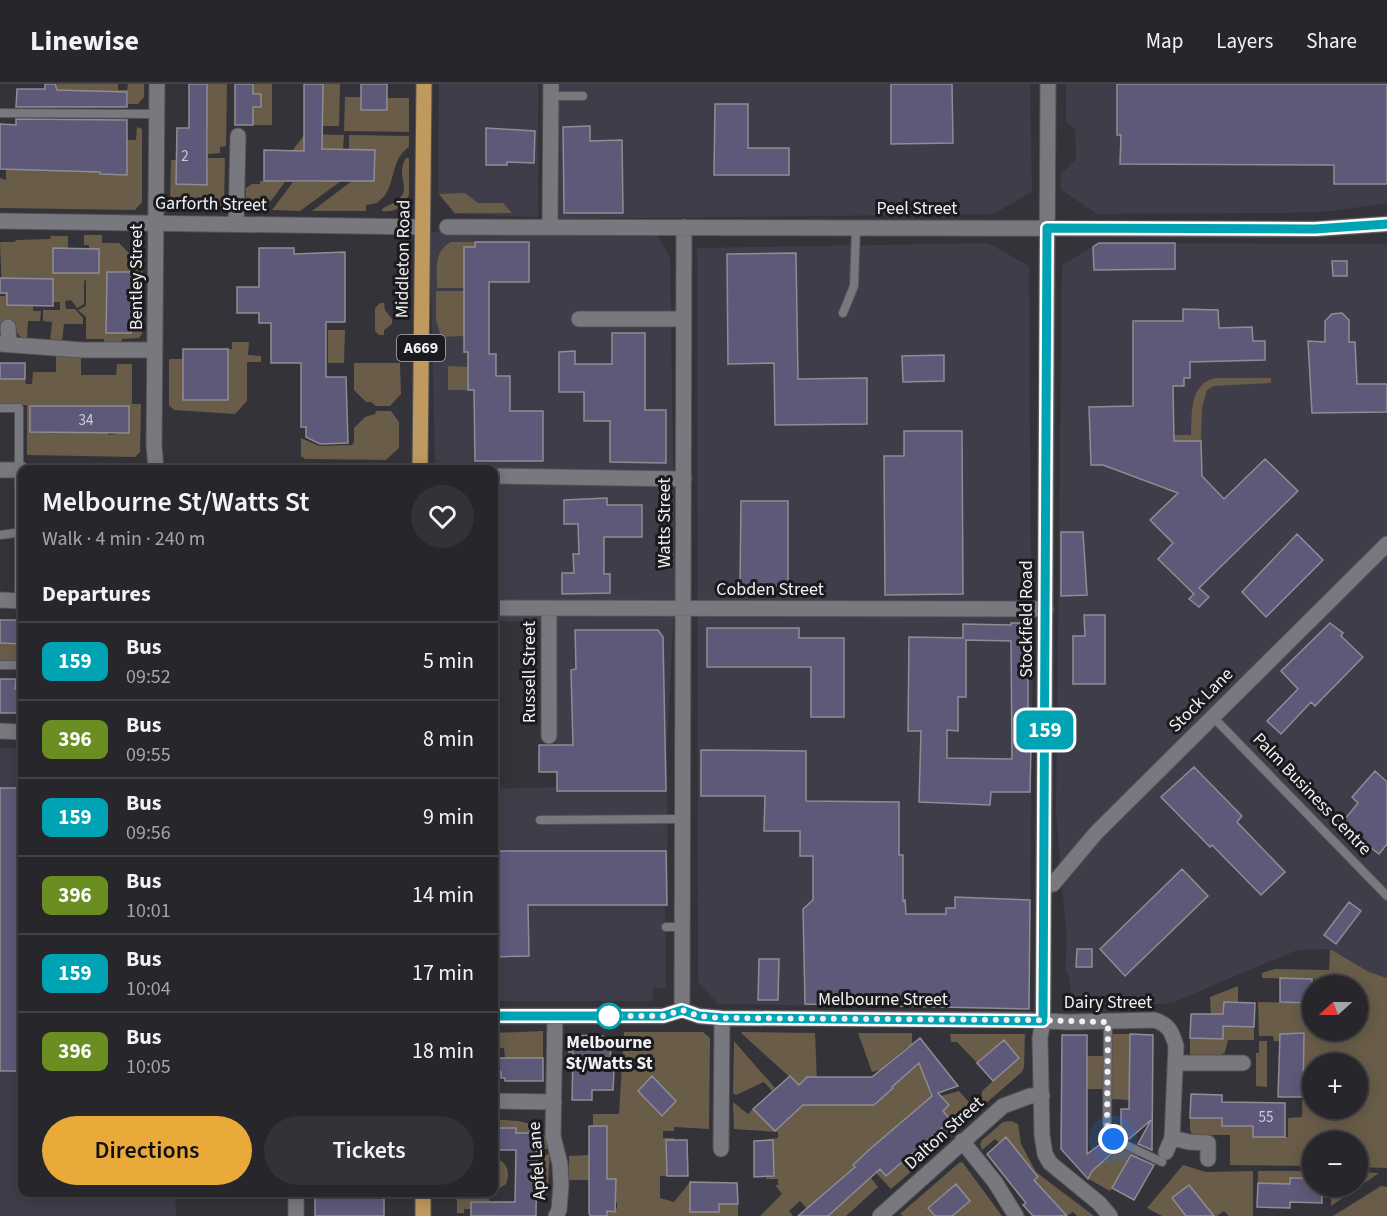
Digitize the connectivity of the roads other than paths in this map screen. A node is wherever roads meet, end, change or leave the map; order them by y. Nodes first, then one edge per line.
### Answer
1 (157, 84) edge
2 (424, 84) edge
3 (1048, 84) edge
4 (551, 90) edge
5 (583, 96) dead end
6 (0, 112) edge
7 (156, 114) junction
8 (238, 136) dead end
9 (0, 221) edge
10 (155, 223) junction
11 (236, 224) junction
12 (1387, 224) edge
13 (422, 226) junction
14 (550, 226) junction
15 (447, 227) dead end
16 (684, 227) junction
17 (856, 228) junction
18 (1047, 228) junction
19 (843, 313) dead end
20 (579, 319) dead end
21 (684, 319) junction
22 (8, 327) dead end
23 (4, 344) edge
24 (155, 350) junction
25 (0, 408) edge
26 (21, 465) edge
27 (156, 465) edge
28 (420, 465) edge
29 (0, 470) edge
30 (18, 470) edge
31 (498, 476) edge
32 (684, 478) junction
33 (18, 533) edge
34 (0, 536) edge
35 (1387, 544) edge
36 (0, 600) edge
37 (18, 601) edge
38 (498, 608) edge
39 (549, 608) junction
40 (683, 608) junction
41 (1046, 609) junction
42 (0, 665) edge
43 (18, 665) edge
44 (1212, 716) junction
45 (0, 731) edge
46 (18, 732) edge
47 (549, 736) dead end
48 (682, 819) junction
49 (540, 820) dead end
50 (1045, 885) junction
51 (1387, 896) edge
52 (666, 927) dead end
53 (683, 927) junction
54 (682, 1010) junction
55 (498, 1016) edge
56 (555, 1016) junction
57 (722, 1018) junction
58 (1043, 1021) junction
59 (1108, 1022) junction
60 (1176, 1063) junction
61 (1243, 1063) dead end
62 (1042, 1096) junction
63 (498, 1101) edge
64 (554, 1102) junction
65 (962, 1142) junction
66 (1212, 1148) dead end
67 (721, 1149) dead end
68 (1167, 1151) junction
69 (296, 1197) edge
70 (423, 1197) edge
71 (296, 1216) edge
72 (423, 1216) edge
73 (556, 1216) edge
74 (880, 1216) edge
75 (1016, 1216) edge
76 (1110, 1216) edge

1 - 7 street, Bentley Street
2 - 13 main road, Middleton Road / A669
3 - 18 street, Stockfield Road
4 - 5 lane
4 - 14 street
6 - 7 lane
7 - 10 street, Bentley Street
8 - 11 street
9 - 10 street, Garforth Street
10 - 11 street, Garforth Street
10 - 24 street, Bentley Street
11 - 13 street, Garforth Street
12 - 18 street, Peel Street
13 - 28 main road, Middleton Road / A669
14 - 15 street, Peel Street
14 - 16 street, Peel Street
16 - 17 street, Peel Street
16 - 21 street, Watts Street
17 - 18 street, Peel Street
17 - 19 lane
18 - 41 street, Stockfield Road
20 - 21 street
21 - 32 street, Watts Street
22 - 23 street
23 - 24 street
24 - 27 street, Bentley Street
25 - 26 lane
29 - 30 street
31 - 32 street
32 - 40 street, Watts Street
33 - 34 lane
35 - 44 street, Stock Lane
36 - 37 street
38 - 39 street, Cobden Street
39 - 40 street, Cobden Street
39 - 47 street, Russell Street
40 - 41 street, Cobden Street
40 - 48 street, Watts Street
41 - 50 street, Stockfield Road
42 - 43 lane
44 - 50 street, Stock Lane
44 - 51 lane, Palm Business Centre
45 - 46 street
48 - 49 lane
48 - 53 street, Watts Street
50 - 58 street, Stockfield Road
52 - 53 lane
53 - 54 street, Watts Street
54 - 56 street, Melbourne Street
54 - 57 street, Melbourne Street
55 - 56 street, Melbourne Street
56 - 64 street, Apfel Lane
57 - 58 street, Melbourne Street
57 - 67 street
58 - 59 street, Dairy Street
58 - 62 street, Stockfield Road
59 - 60 street, Dairy Street
59 - 68 lane
60 - 61 street
60 - 68 street, Dairy Street
62 - 65 street, Dalton Street
62 - 76 street, Stockfield Road
63 - 64 street, Apfel Lane
64 - 73 street, Apfel Lane
65 - 74 street, Dalton Street
65 - 75 street
66 - 68 street
69 - 71 street
70 - 72 main road

